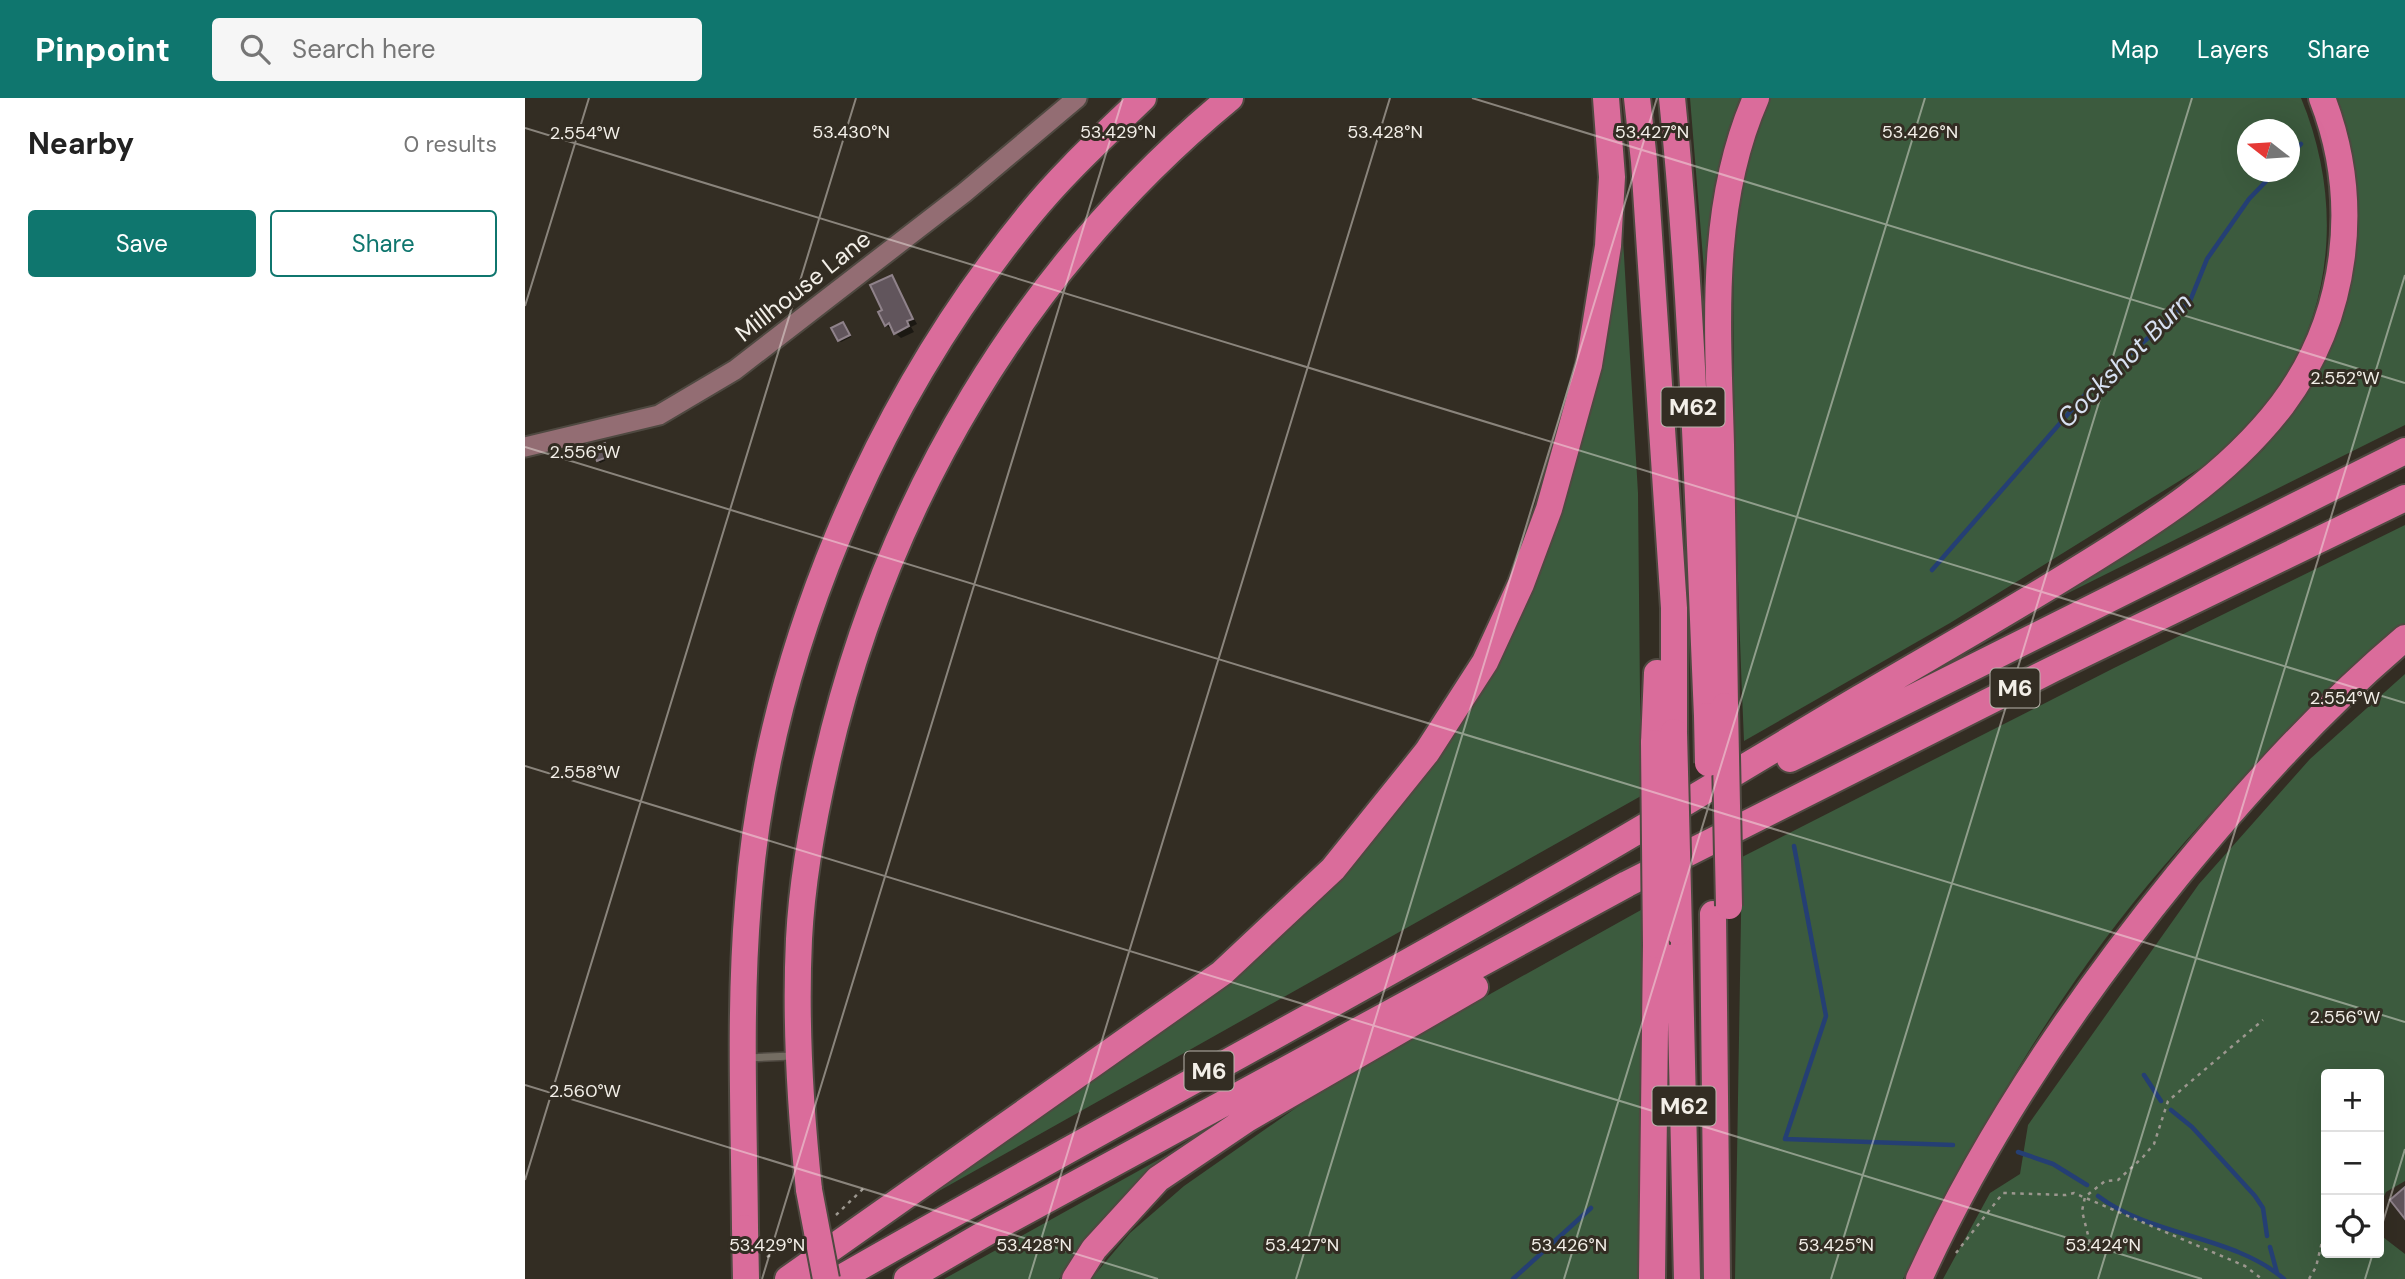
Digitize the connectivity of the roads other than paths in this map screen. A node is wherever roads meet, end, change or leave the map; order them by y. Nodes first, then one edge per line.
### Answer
1 (1077, 98) edge
2 (1143, 98) edge
3 (1230, 98) edge
4 (1606, 98) edge
5 (1637, 98) edge
6 (1672, 98) edge
7 (1756, 98) edge
8 (2322, 98) edge
9 (525, 447) edge
10 (2405, 451) edge
11 (2405, 498) edge
12 (2405, 638) edge
13 (1716, 711) junction
14 (1664, 738) junction
15 (1580, 864) junction
16 (1627, 884) junction
17 (796, 1055) junction
18 (744, 1059) junction
19 (746, 1279) edge
20 (788, 1279) edge
21 (826, 1279) edge
22 (839, 1279) edge
23 (907, 1279) edge
24 (1075, 1279) edge
25 (1652, 1279) edge
26 (1687, 1279) edge
27 (1717, 1279) edge
28 (1919, 1279) edge

1 - 9 street, Millhouse Lane
2 - 18 highway
3 - 17 highway
4 - 20 highway
5 - 14 highway, M62
6 - 13 highway, M62
7 - 13 highway
8 - 15 highway
10 - 15 highway, M6
11 - 16 highway, M6
12 - 28 highway
13 - 27 highway, M62, bridge
14 - 25 highway, bridge
14 - 26 highway, M62, bridge
15 - 22 highway, M6
16 - 23 highway, M6
16 - 24 highway
17 - 18 lane
17 - 21 highway, bridge
18 - 19 highway, bridge

